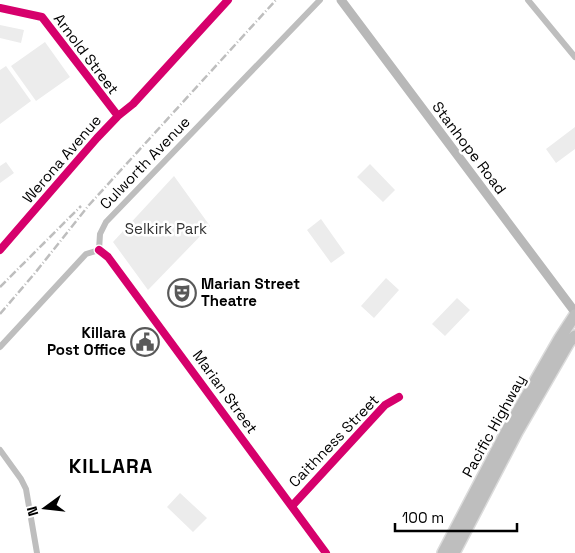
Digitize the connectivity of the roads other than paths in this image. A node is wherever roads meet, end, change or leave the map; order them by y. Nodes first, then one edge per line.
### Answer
1 (228, 0) edge
2 (320, 0) edge
3 (341, 0) edge
4 (528, 0) edge
5 (0, 8) edge
6 (575, 57) edge
7 (118, 116) junction
8 (0, 250) edge
9 (98, 250) junction
10 (575, 313) edge
11 (575, 336) edge
12 (0, 347) edge
13 (399, 397) dead end
14 (0, 450) edge
15 (292, 506) junction
16 (37, 553) edge
17 (326, 553) edge
18 (443, 553) edge
19 (454, 553) edge

1 - 7 main road, Werona Avenue
2 - 9 street, Culworth Avenue
3 - 10 main road, Stanhope Road
4 - 6 street
5 - 7 street, Arnold Street
7 - 8 main road, Werona Avenue
9 - 12 street
9 - 15 street, Marian Street
10 - 18 highway, Pacific Highway
11 - 19 highway, Pacific Highway
13 - 15 street, Caithness Street
14 - 16 street
15 - 17 street, Marian Street

